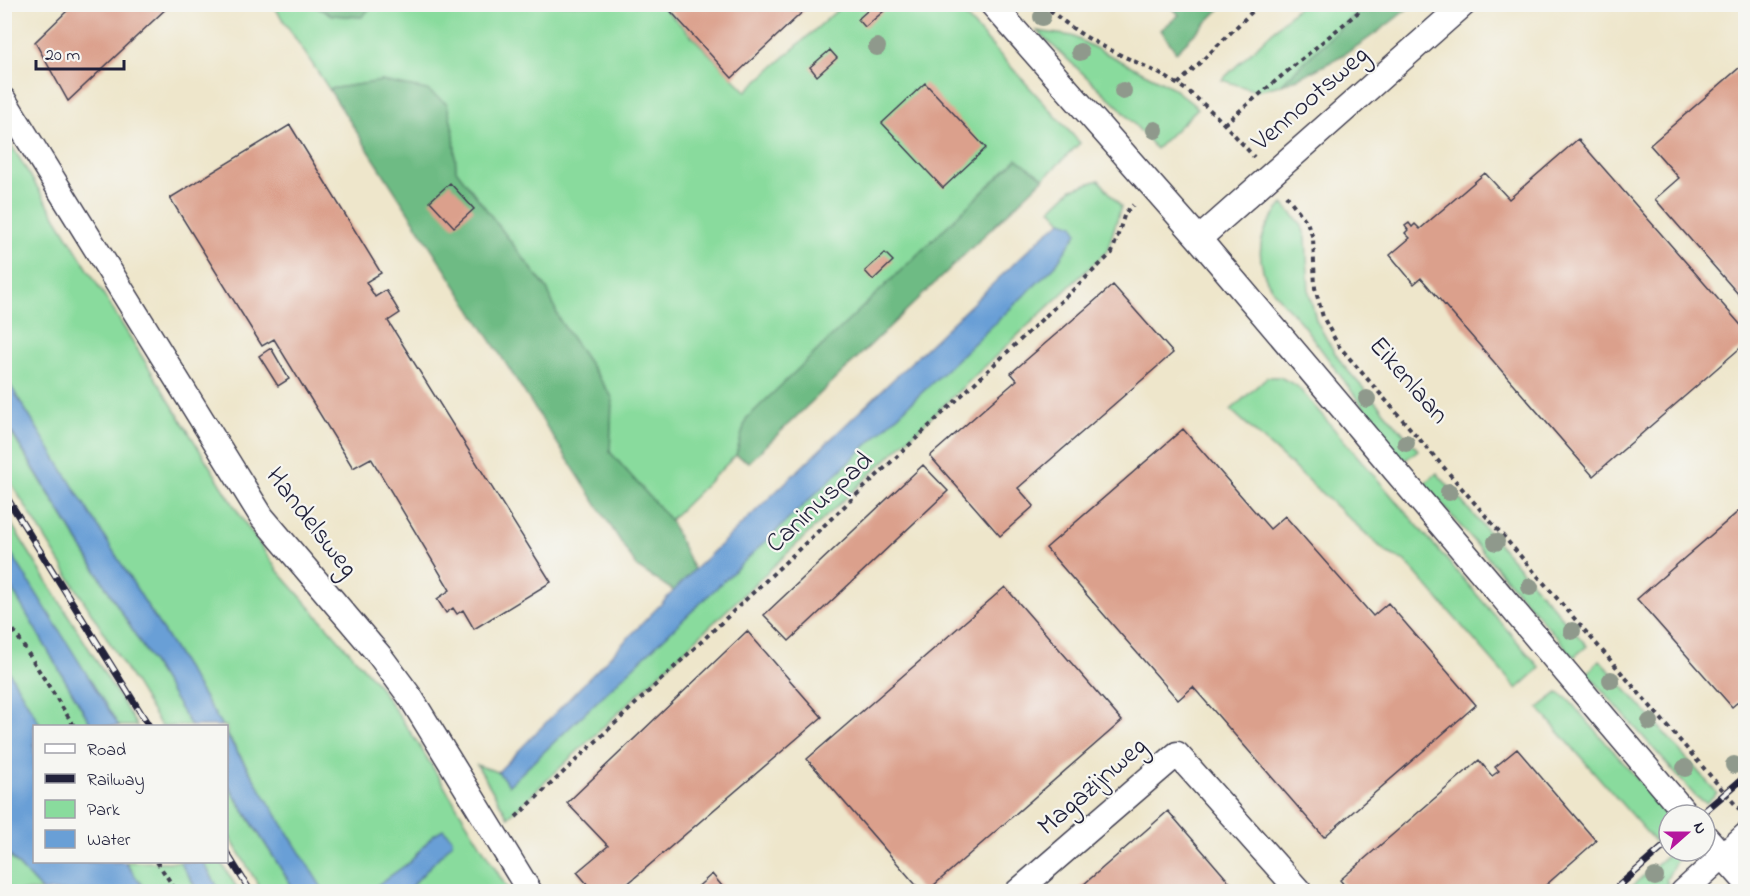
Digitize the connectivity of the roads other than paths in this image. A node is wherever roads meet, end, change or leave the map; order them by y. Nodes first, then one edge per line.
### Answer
1 (992, 4) edge
2 (1464, 4) edge
3 (4, 100) edge
4 (1199, 239) junction
5 (1677, 803) edge
6 (1746, 835) edge
7 (1717, 849) edge
8 (1724, 856) junction
9 (1746, 882) edge
10 (530, 891) edge
11 (1017, 891) edge
12 (1300, 891) edge
13 (1683, 891) edge

1 - 4 street
2 - 4 street, Vennootsweg
3 - 10 street, Handelsweg
4 - 5 street
6 - 8 street
7 - 8 street
8 - 9 street
8 - 13 street
11 - 12 street, Magazijnweg

